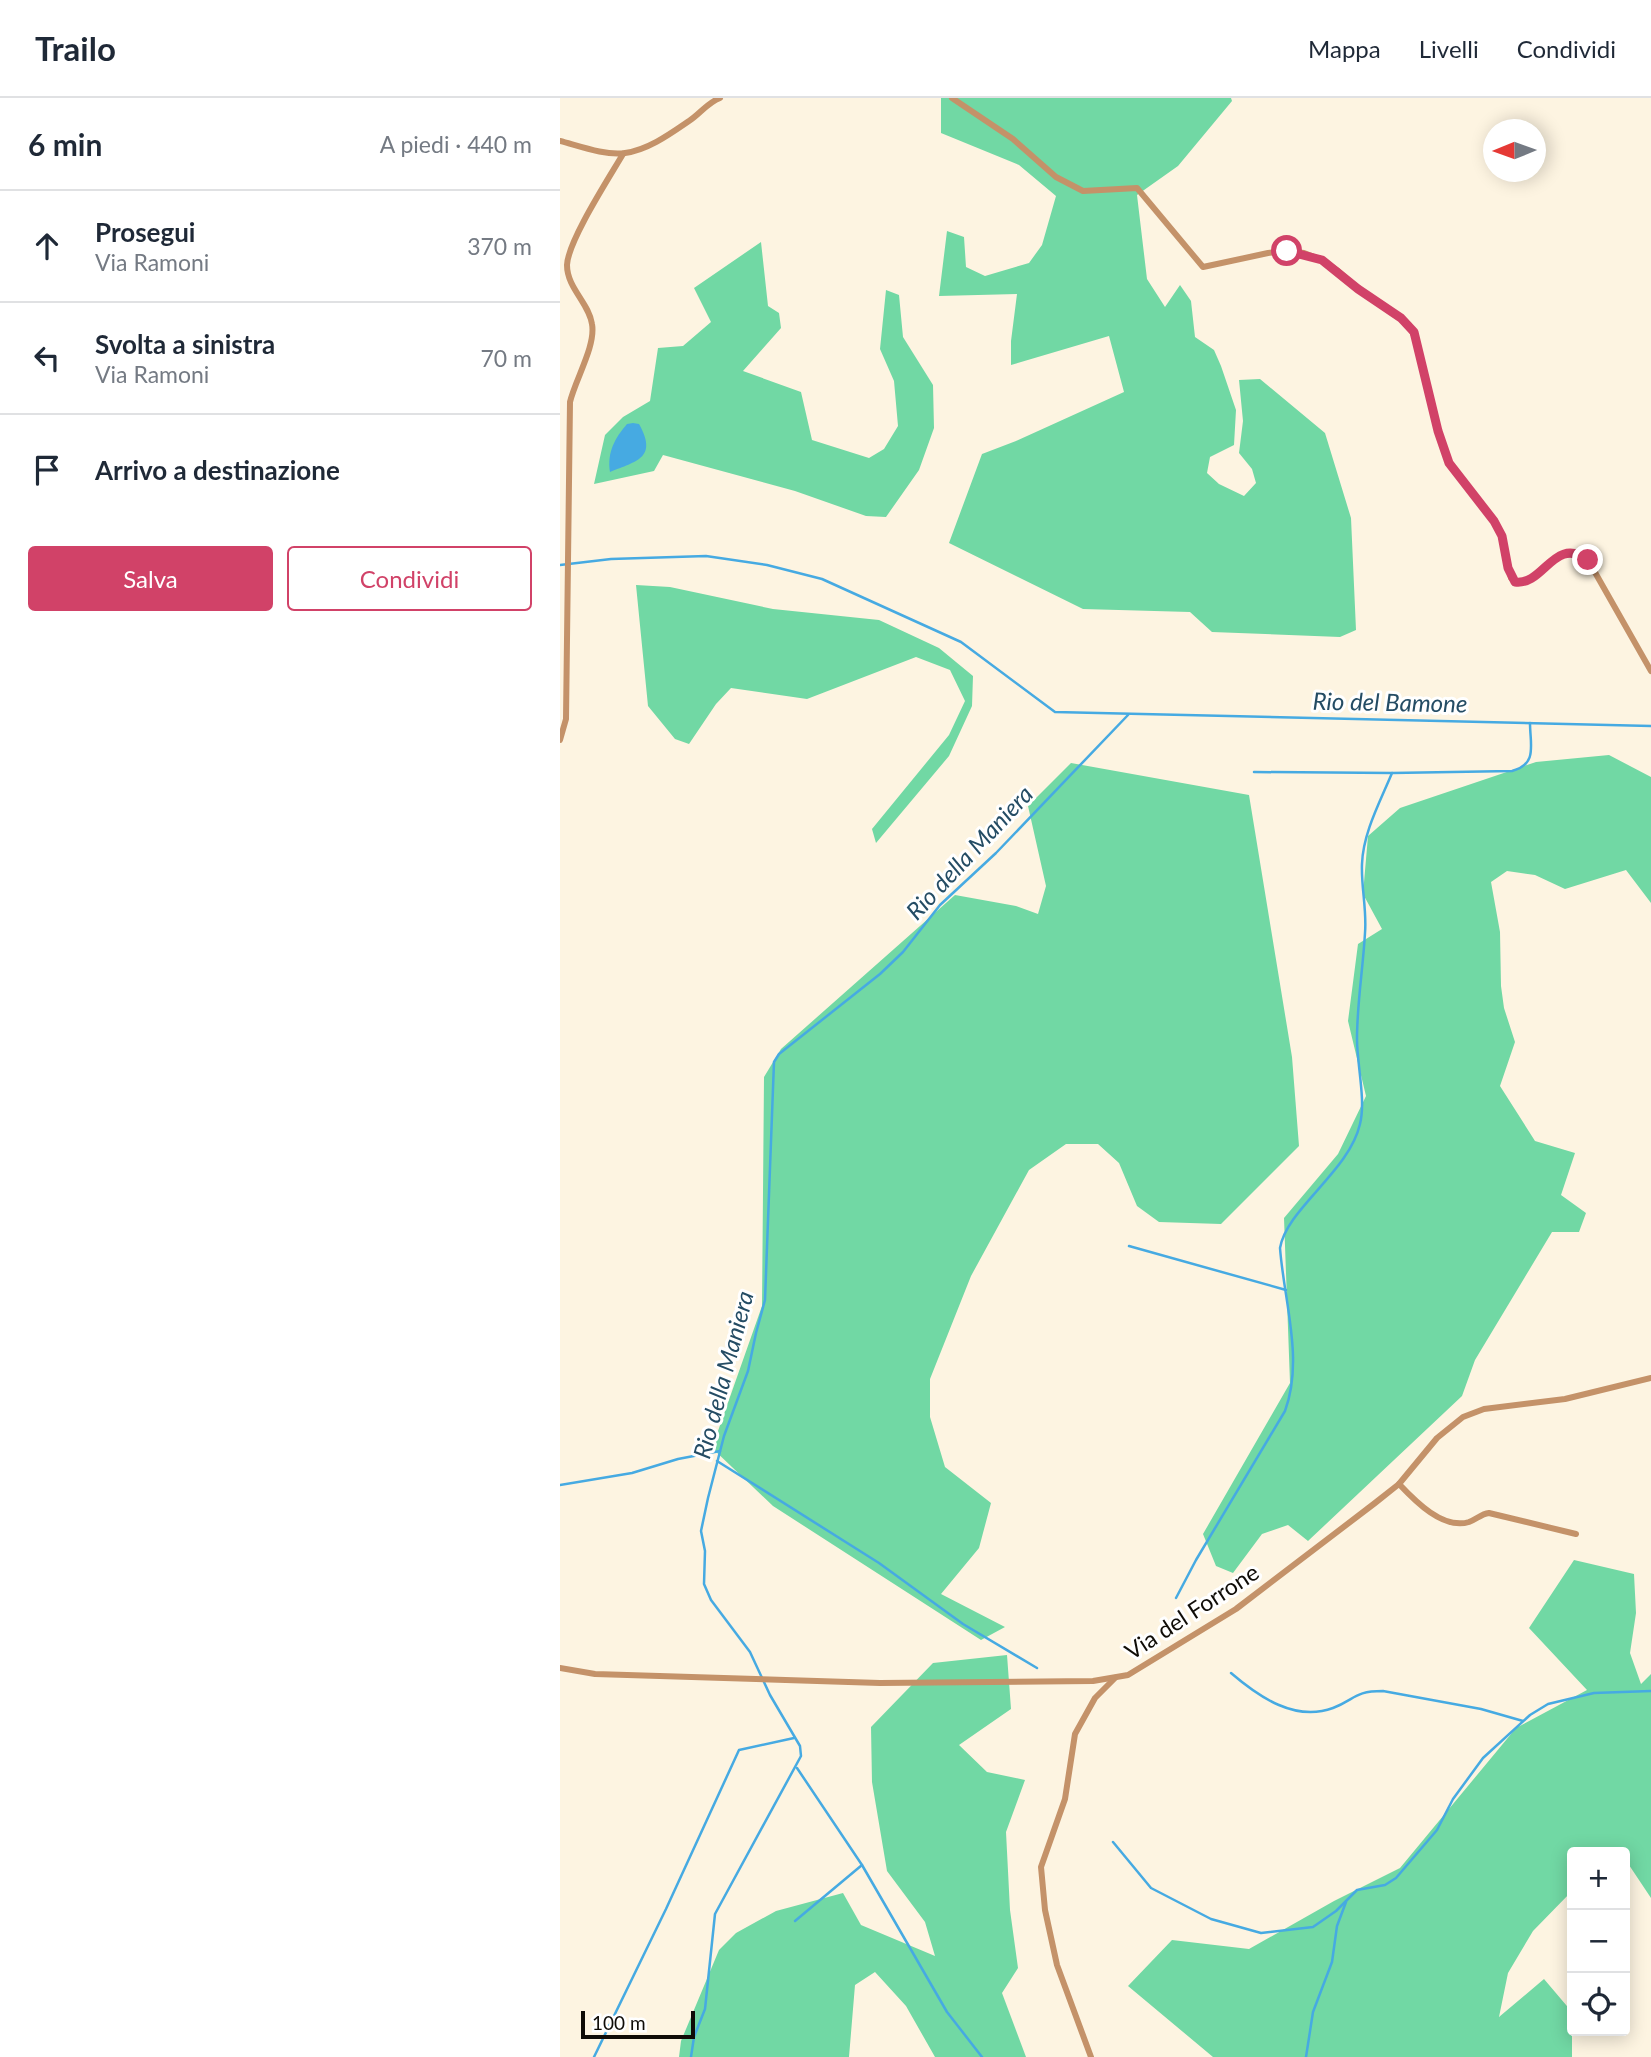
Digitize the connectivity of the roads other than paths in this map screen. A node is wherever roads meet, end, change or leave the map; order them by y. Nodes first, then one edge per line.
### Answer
1 (720, 98) edge
2 (952, 98) edge
3 (560, 141) edge
4 (623, 154) junction
5 (1651, 671) edge
6 (560, 740) edge
7 (1651, 1378) edge
8 (1399, 1484) junction
9 (1576, 1534) dead end
10 (560, 1668) edge
11 (1117, 1677) junction
12 (1091, 2057) edge

1 - 4 street
2 - 5 street
3 - 4 street
4 - 6 street
7 - 8 street, Via del Forrone
8 - 9 street
8 - 11 street, Via del Forrone
10 - 11 street, Via del Forrone
11 - 12 street

